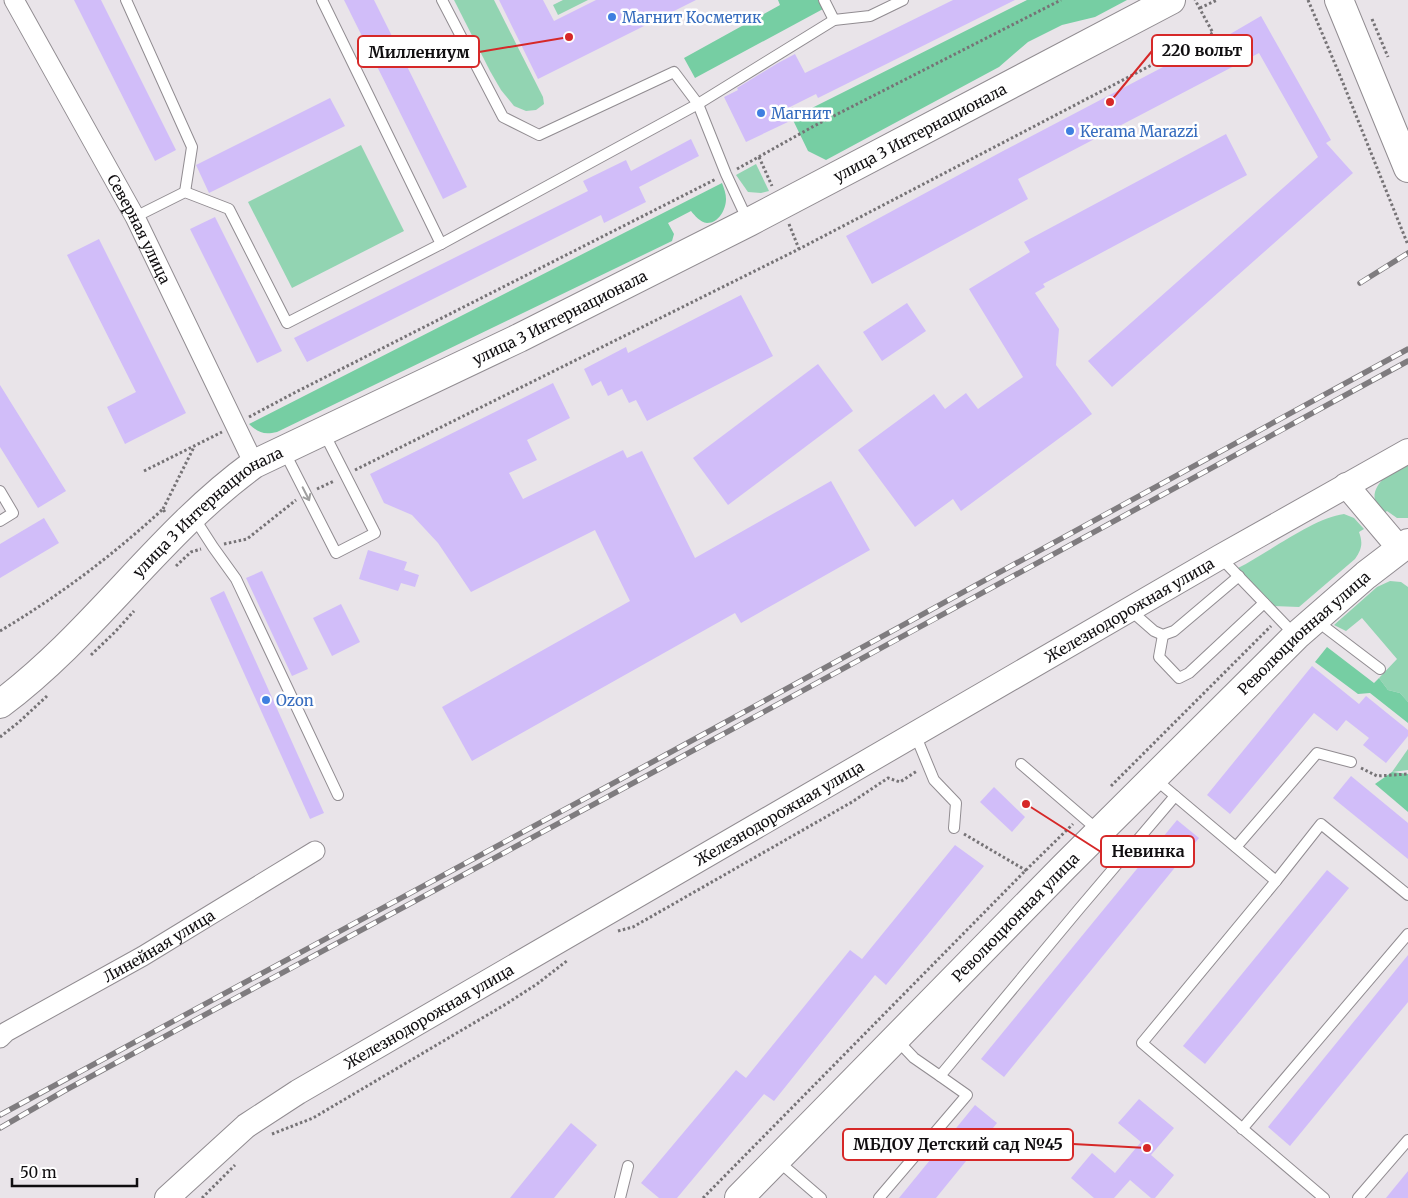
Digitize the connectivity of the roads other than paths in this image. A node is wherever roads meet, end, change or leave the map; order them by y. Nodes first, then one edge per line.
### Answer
1 (14, 0) edge
2 (126, 0) edge
3 (322, 0) edge
4 (442, 0) edge
5 (824, 0) edge
6 (903, 0) edge
7 (1171, 0) edge
8 (1339, 0) edge
9 (834, 20) junction
10 (698, 104) junction
11 (1408, 168) edge
12 (185, 192) junction
13 (135, 217) junction
14 (749, 222) junction
15 (440, 244) junction
16 (323, 431) junction
17 (284, 450) junction
18 (1408, 451) edge
19 (254, 464) junction
20 (1346, 485) junction
21 (0, 491) edge
22 (178, 518) junction
23 (0, 521) edge
24 (1405, 550) edge
25 (1220, 557) junction
26 (1238, 576) junction
27 (1264, 603) junction
28 (1130, 610) junction
29 (1317, 618) junction
30 (1163, 635) junction
31 (1296, 636) junction
32 (1380, 669) dead end
33 (0, 704) edge
34 (916, 734) junction
35 (1351, 762) road end
36 (1021, 764) dead end
37 (1154, 778) junction
38 (338, 795) dead end
39 (1175, 796) junction
40 (954, 828) road end
41 (1100, 831) junction
42 (1236, 847) junction
43 (315, 851) dead end
44 (1276, 881) junction
45 (1408, 895) edge
46 (1408, 934) edge
47 (0, 1038) edge
48 (896, 1038) junction
49 (940, 1076) junction
50 (1242, 1129) junction
51 (1408, 1140) edge
52 (777, 1160) junction
53 (628, 1166) dead end
54 (167, 1198) edge
55 (620, 1198) edge
56 (739, 1198) edge
57 (821, 1198) edge
58 (879, 1198) edge
59 (1324, 1198) edge
60 (1358, 1198) edge

1 - 13 street, Северная улица
2 - 12 lane
3 - 15 lane
4 - 10 lane
5 - 9 lane
6 - 9 lane
7 - 14 main road, улица 3 Интернационала
8 - 11 main road
9 - 10 lane
10 - 14 lane
10 - 15 lane
12 - 13 lane
12 - 15 lane
13 - 19 street, Северная улица
14 - 16 main road, улица 3 Интернационала
16 - 17 main road, улица 3 Интернационала
17 -> 16 lane
17 - 19 main road, улица 3 Интернационала
18 - 20 street, Железнодорожная улица
19 - 22 main road, улица 3 Интернационала
20 - 24 street
20 - 25 street, Железнодорожная улица
21 - 23 lane
22 - 33 main road, улица 3 Интернационала
22 - 38 lane
24 - 29 main road, Революционная улица
25 - 26 lane
25 - 28 street, Железнодорожная улица
26 - 27 lane
26 - 30 lane
27 - 30 lane
27 - 31 lane
28 - 30 lane
28 - 34 street, Железнодорожная улица
29 - 31 main road, Революционная улица
29 - 32 lane
31 - 37 main road, Революционная улица
34 - 40 lane
34 - 54 street, Железнодорожная улица
35 - 42 lane
36 - 41 lane
37 - 39 lane
37 - 41 main road, Революционная улица
39 - 42 lane
39 - 49 lane
41 - 48 main road, Революционная улица
42 - 44 lane
43 - 47 street, Линейная улица
44 - 45 lane
44 - 50 lane
46 - 50 lane
48 - 49 lane
48 - 52 main road, Революционная улица
49 - 58 lane
50 - 59 lane
51 - 60 lane
52 - 56 main road, Революционная улица
52 - 57 lane
53 - 55 lane

